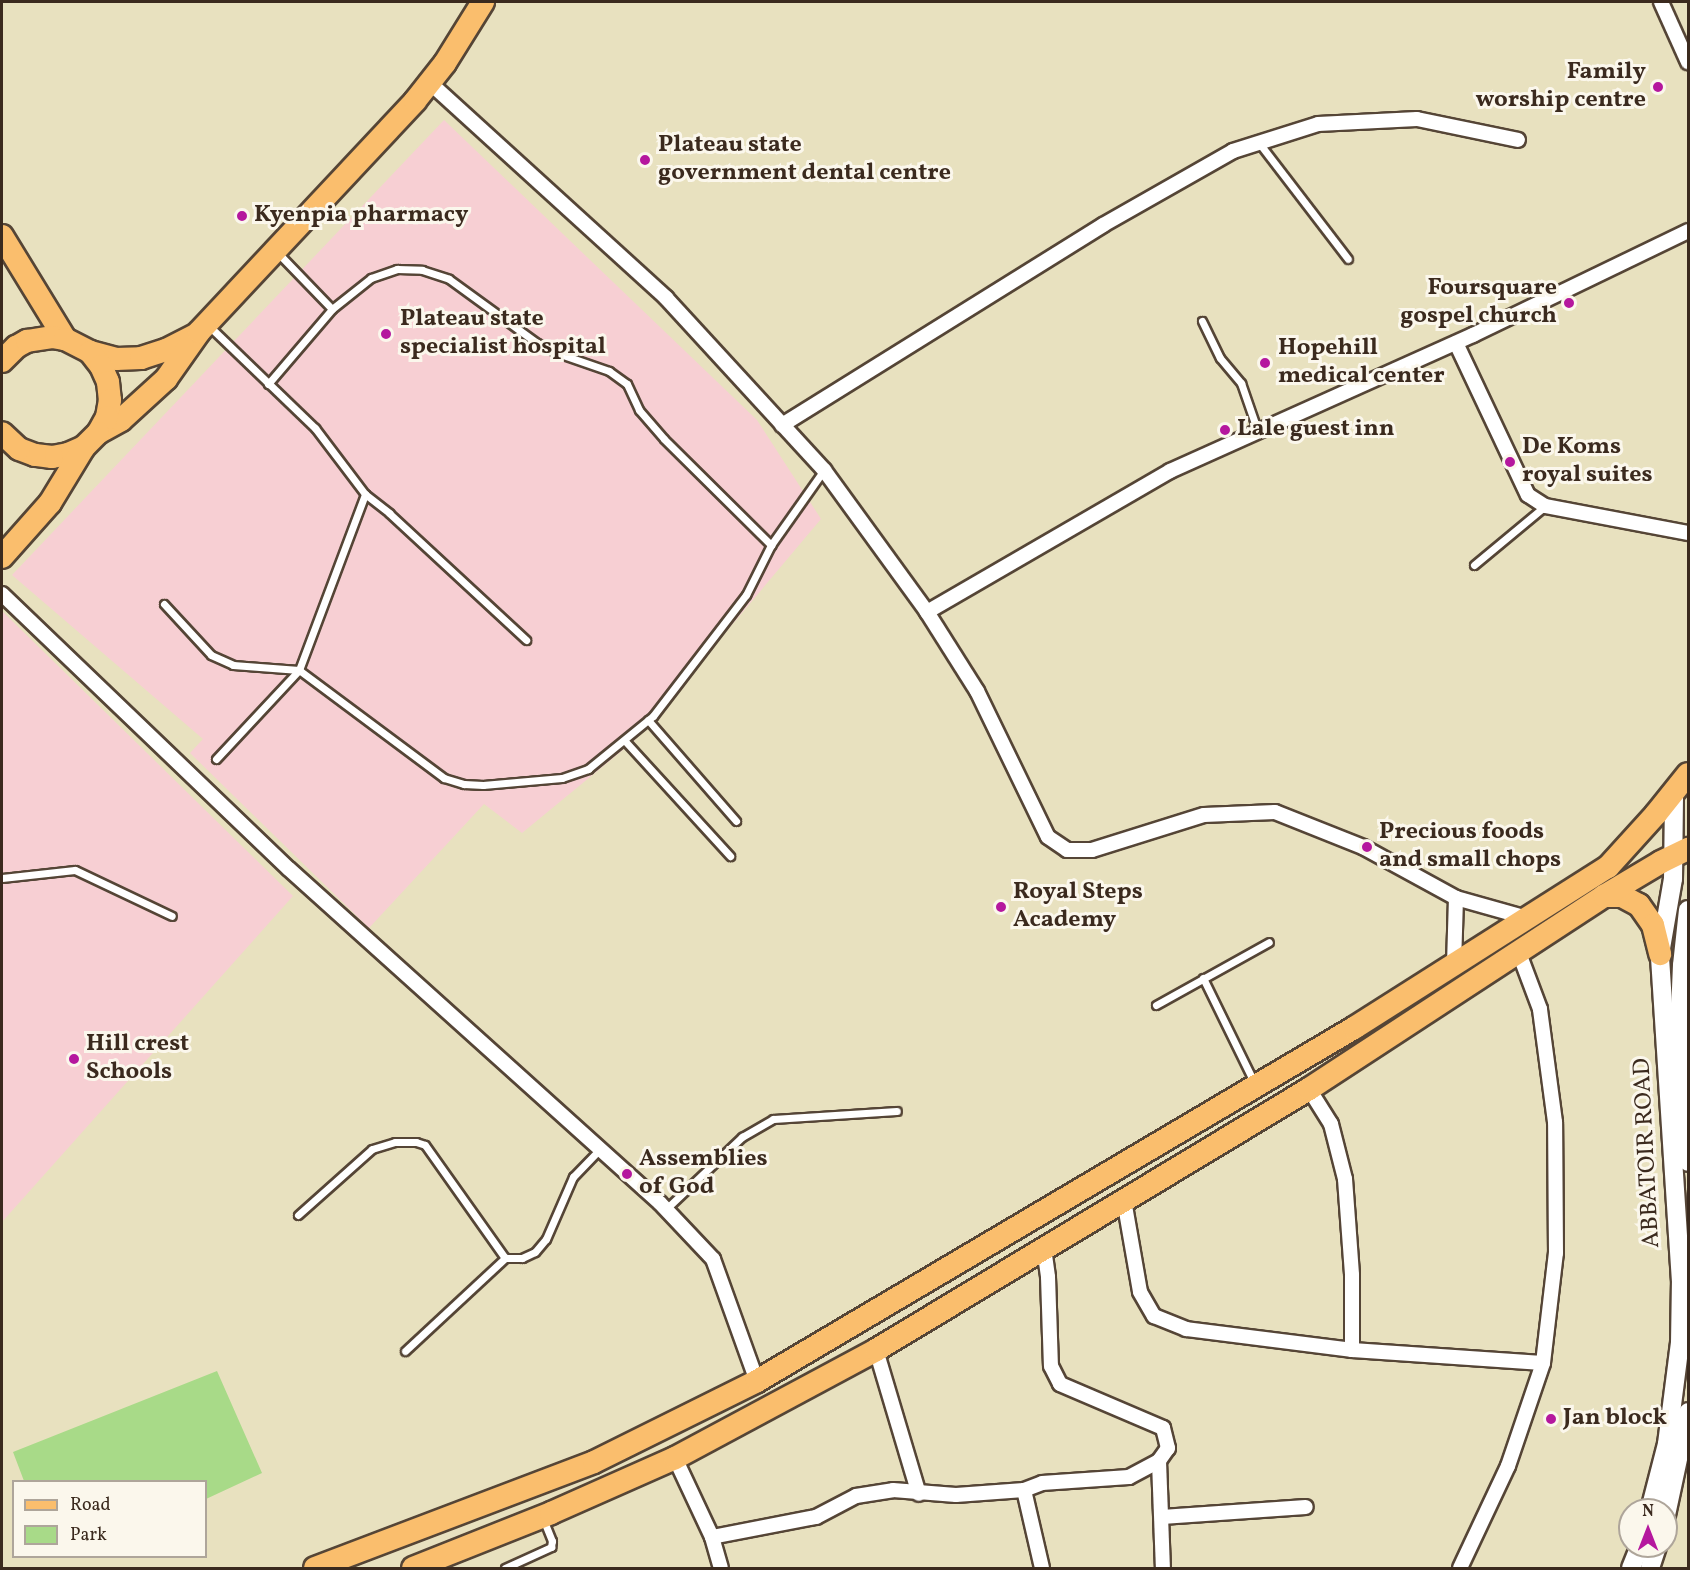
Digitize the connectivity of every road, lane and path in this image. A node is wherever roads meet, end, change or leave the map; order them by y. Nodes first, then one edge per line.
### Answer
1 (483, 2) edge
2 (1661, 2) edge
3 (1689, 62) edge
4 (429, 82) junction
5 (1518, 140) dead end
6 (1259, 142) junction
7 (1689, 231) edge
8 (2, 236) edge
9 (275, 250) junction
10 (1348, 259) dead end
11 (332, 309) junction
12 (1202, 321) dead end
13 (203, 328) junction
14 (65, 339) junction
15 (1456, 343) junction
16 (90, 352) junction
17 (2, 361) edge
18 (268, 384) junction
19 (783, 425) junction
20 (1258, 432) junction
21 (2, 433) edge
22 (91, 440) junction
23 (824, 470) junction
24 (365, 494) junction
25 (1545, 506) junction
26 (1689, 533) edge
27 (771, 544) junction
28 (2, 557) edge
29 (1474, 566) dead end
30 (2, 594) edge
31 (164, 604) dead end
32 (927, 612) junction
33 (526, 640) dead end
34 (299, 670) junction
35 (648, 720) junction
36 (625, 741) junction
37 (216, 759) dead end
38 (1685, 779) edge
39 (736, 821) dead end
40 (1681, 852) edge
41 (730, 856) dead end
42 (2, 878) edge
43 (1604, 896) junction
44 (1456, 898) junction
45 (1689, 910) edge
46 (172, 916) dead end
47 (1527, 918) junction
48 (1269, 942) dead end
49 (1519, 953) junction
50 (1660, 954) junction
51 (1454, 964) junction
52 (1203, 978) junction
53 (1685, 984) edge
54 (1156, 1005) dead end
55 (1256, 1086) junction
56 (1309, 1089) junction
57 (897, 1111) dead end
58 (1186, 1127) junction
59 (599, 1150) junction
60 (1200, 1155) junction
61 (1689, 1162) edge
62 (1124, 1200) junction
63 (666, 1209) junction
64 (298, 1215) dead end
65 (1044, 1248) junction
66 (505, 1258) junction
67 (876, 1350) junction
68 (1352, 1350) junction
69 (405, 1351) dead end
70 (1543, 1363) junction
71 (757, 1381) junction
72 (1689, 1412) edge
73 (675, 1458) junction
74 (1159, 1461) junction
75 (1024, 1490) junction
76 (919, 1494) junction
77 (1653, 1498) edge
78 (1670, 1498) edge
79 (1306, 1507) dead end
80 (542, 1516) junction
81 (1162, 1517) junction
82 (712, 1537) junction
83 (315, 1569) edge
84 (413, 1569) edge
85 (505, 1569) edge
86 (721, 1569) edge
87 (1042, 1569) edge
88 (1163, 1569) edge
89 (1460, 1569) edge

1 - 4 main road
2 - 3 street
4 - 9 main road
4 - 19 street
5 - 6 street
6 - 10 lane
6 - 19 street
7 - 15 street
8 - 14 main road
9 - 11 lane
9 - 13 main road
11 - 18 lane
11 - 27 lane
12 - 20 lane
13 - 16 main road
13 - 18 lane
13 - 22 main road
14 - 16 main road
14 - 17 main road
15 - 20 street
15 - 25 street
16 - 22 main road
18 - 24 lane
19 - 23 street
20 - 32 street
21 - 22 main road
22 - 28 main road
23 - 27 lane
23 - 32 street
24 - 33 lane
24 - 34 lane
25 - 26 street
25 - 29 lane
27 - 35 lane
30 - 59 street
31 - 34 lane
32 - 44 street
34 - 36 lane
34 - 37 lane
35 - 36 lane
35 - 39 lane
36 - 41 lane
38 - 40 street, ABBATOIR ROAD
38 - 47 main road
40 - 43 main road
40 - 50 street, ABBATOIR ROAD
42 - 46 lane
43 - 49 main road
43 - 50 main road
44 - 47 street
44 - 51 street
45 - 53 street, ABBATOIR ROAD
47 - 51 main road
48 - 52 lane
49 - 56 main road
49 - 70 street
50 - 77 street, ABBATOIR ROAD
51 - 55 main road
52 - 54 lane
52 - 55 lane
53 - 61 street, ABBATOIR ROAD
55 - 58 main road
56 - 60 main road
56 - 68 street
57 - 63 lane
58 - 60 main road
58 - 71 main road
59 - 63 street
59 - 66 lane
60 - 62 main road
62 - 65 main road
62 - 68 street
63 - 71 street
64 - 66 lane
65 - 67 main road
65 - 74 street
66 - 69 lane
67 - 73 main road
67 - 76 street
68 - 70 street
70 - 89 street
71 - 83 main road
72 - 78 street
73 - 80 main road
73 - 82 street
74 - 75 street
74 - 81 street
75 - 76 street
75 - 87 street
76 - 82 street
79 - 81 street
80 - 84 main road
80 - 85 lane
81 - 88 street
82 - 86 street

